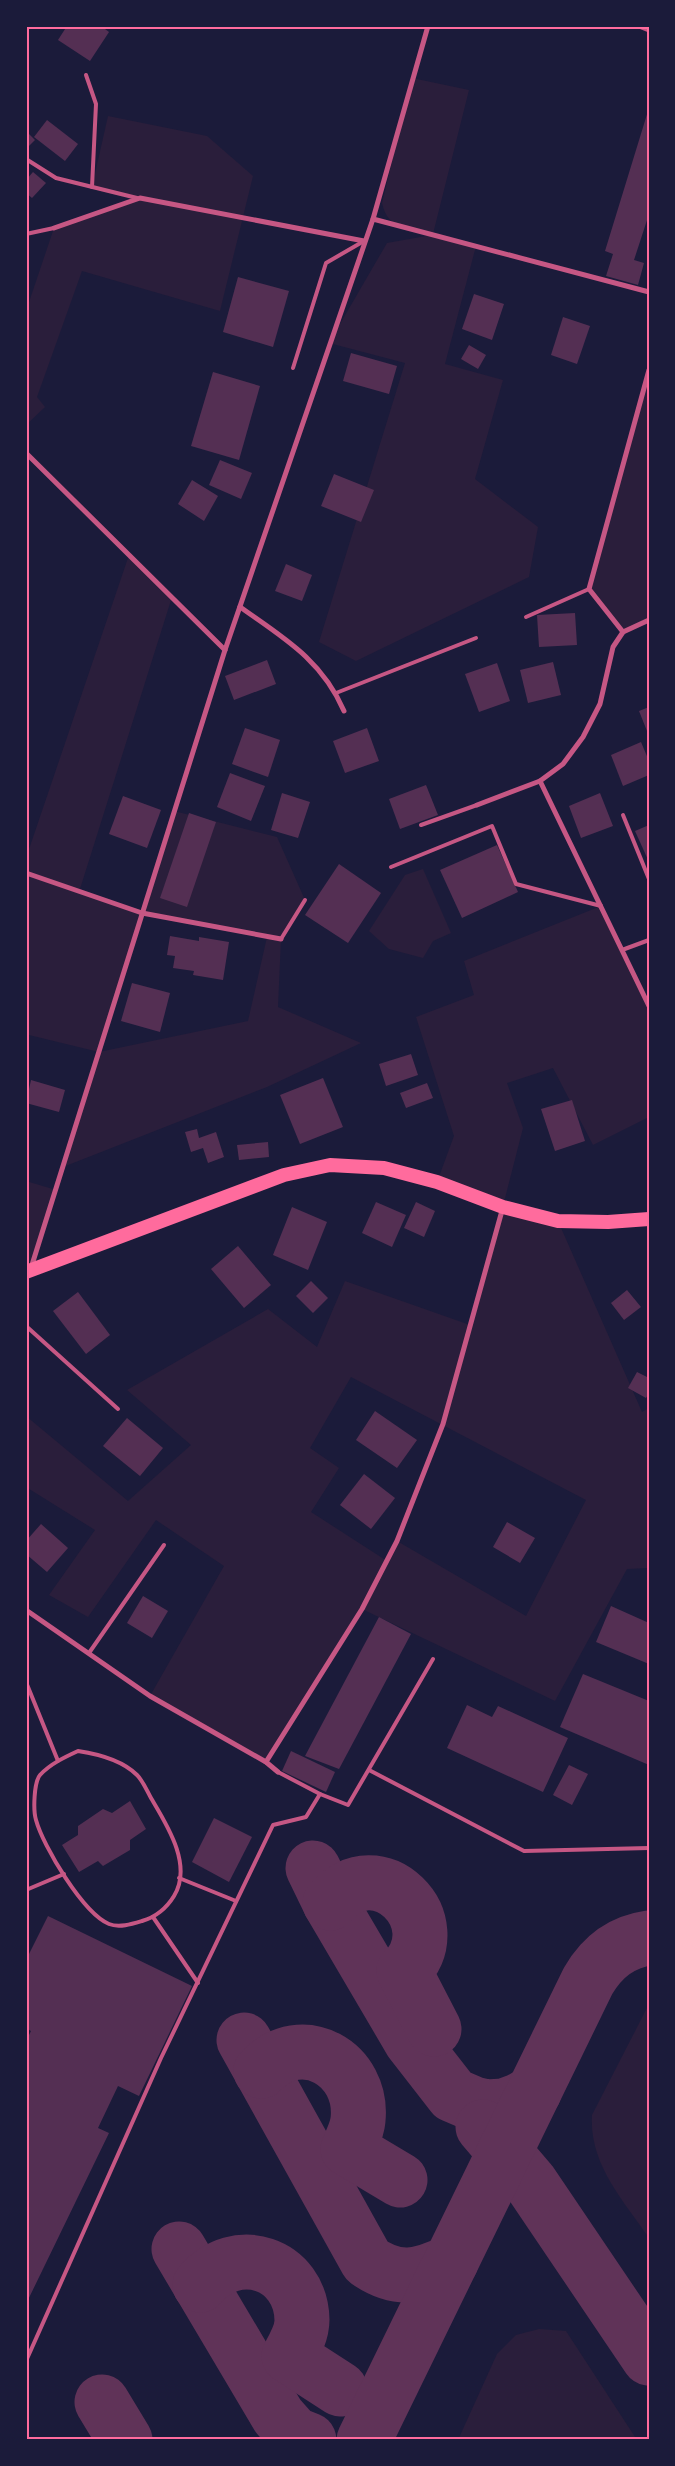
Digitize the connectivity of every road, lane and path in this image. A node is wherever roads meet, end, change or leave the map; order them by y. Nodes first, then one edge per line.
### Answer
1 (428, 26) edge
2 (639, 26) edge
3 (649, 30) edge
4 (86, 75) dead end
5 (26, 159) edge
6 (92, 187) junction
7 (140, 198) junction
8 (373, 219) junction
9 (54, 228) joint
10 (26, 234) edge
11 (364, 241) junction
12 (649, 292) edge
13 (293, 368) dead end
14 (649, 370) edge
15 (26, 453) edge
16 (589, 589) junction
17 (240, 607) junction
18 (526, 617) dead end
19 (649, 620) edge
20 (623, 632) junction
21 (476, 638) dead end
22 (225, 650) junction
23 (336, 693) junction
24 (344, 711) dead end
25 (540, 781) junction
26 (477, 805) joint
27 (623, 814) dead end
28 (421, 825) dead end
29 (390, 867) dead end
30 (26, 873) edge
31 (649, 879) edge
32 (305, 900) dead end
33 (601, 906) junction
34 (142, 912) junction
35 (281, 939) joint
36 (649, 940) edge
37 (622, 950) junction
38 (649, 1006) edge
39 (503, 1206) junction
40 (649, 1219) edge
41 (28, 1271) edge
42 (26, 1326) edge
43 (118, 1409) dead end
44 (164, 1545) dead end
45 (26, 1610) edge
46 (89, 1653) junction
47 (432, 1659) dead end
48 (26, 1682) edge
49 (58, 1761) junction
50 (266, 1762) junction
51 (368, 1770) junction
52 (278, 1772) joint
53 (320, 1794) junction
54 (649, 1848) edge
55 (64, 1874) junction
56 (178, 1878) junction
57 (26, 1890) edge
58 (236, 1901) junction
59 (153, 1917) junction
60 (198, 1982) junction
61 (26, 2362) edge

1 - 8 street
2 - 3 street
4 - 6 lane
5 - 6 lane
6 - 7 lane
7 - 9 street
7 - 11 street
8 - 11 street
8 - 12 street
9 - 10 lane
11 - 13 lane
11 - 17 street
14 - 16 street
15 - 22 street
16 - 18 lane
16 - 20 street
17 - 22 street
17 - 23 street
19 - 20 street
20 - 25 street
21 - 23 lane
22 - 34 street
23 - 24 street
25 - 26 street
25 - 33 street
26 - 28 lane
27 - 31 lane
29 - 33 lane
30 - 34 street
32 - 35 lane
33 - 37 street
34 - 35 street
34 - 41 street
36 - 37 lane
37 - 38 street
39 - 40 highway
39 - 41 highway
39 - 50 street
42 - 43 lane
44 - 46 lane
45 - 46 street
46 - 50 street
47 - 51 lane
48 - 49 lane
49 - 55 lane
49 - 56 lane
50 - 52 street
51 - 53 lane
51 - 54 lane
52 - 53 lane
53 - 58 lane
55 - 57 lane
55 - 59 lane
56 - 58 lane
56 - 59 lane
58 - 60 lane
59 - 60 lane
60 - 61 lane

